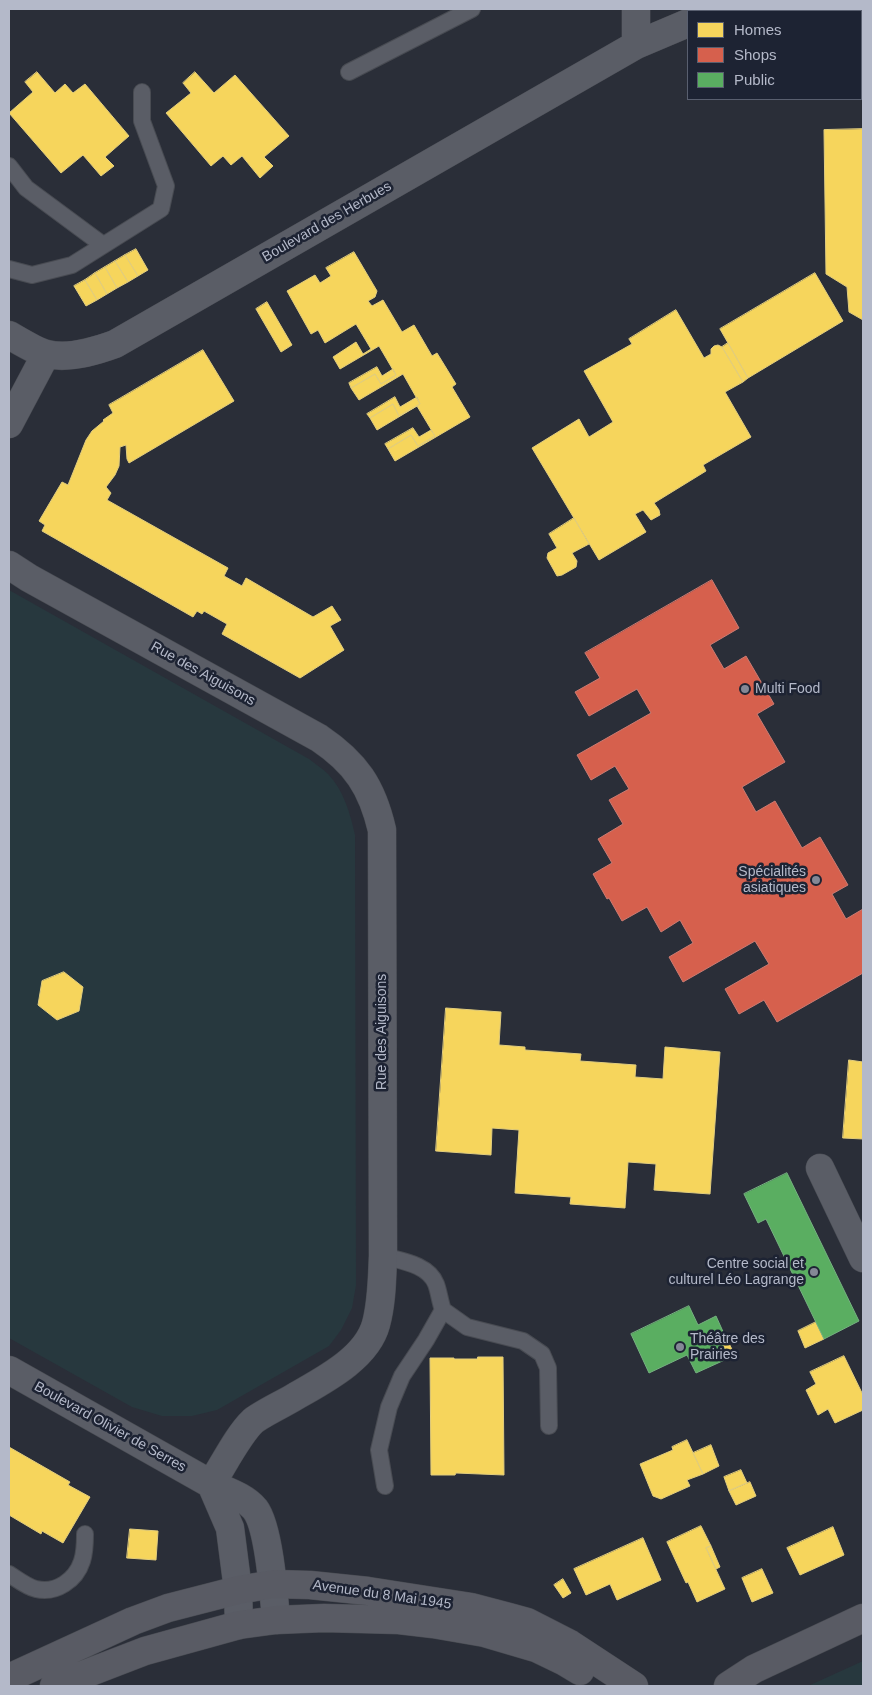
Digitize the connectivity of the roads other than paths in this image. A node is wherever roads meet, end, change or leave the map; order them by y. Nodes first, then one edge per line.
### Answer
1 (472, 9) edge
2 (636, 9) edge
3 (687, 23) edge
4 (636, 45) junction
5 (349, 72) dead end
6 (142, 92) dead end
7 (9, 166) edge
8 (103, 246) junction
9 (9, 269) edge
10 (9, 335) edge
11 (46, 354) junction
12 (9, 424) edge
13 (9, 565) edge
14 (820, 1168) dead end
15 (383, 1256) junction
16 (863, 1258) edge
17 (442, 1310) junction
18 (9, 1370) edge
19 (549, 1426) dead end
20 (211, 1484) junction
21 (385, 1486) dead end
22 (85, 1534) dead end
23 (9, 1574) edge
24 (274, 1584) junction
25 (238, 1590) junction
26 (863, 1618) edge
27 (276, 1620) junction
28 (239, 1625) junction
29 (9, 1678) edge
30 (54, 1686) edge
31 (600, 1686) edge
32 (634, 1686) edge
33 (728, 1686) edge

1 - 5 lane
2 - 4 street
3 - 4 street, Boulevard des Herbues
4 - 11 street, Boulevard des Herbues
6 - 8 lane
7 - 8 lane
8 - 9 lane
10 - 11 street, Boulevard des Herbues
11 - 12 street
13 - 15 street, Rue des Aiguisons
14 - 16 street
15 - 17 lane
15 - 20 street, Rue des Aiguisons
17 - 19 lane
17 - 21 lane
18 - 20 street, Boulevard Olivier de Serres
20 - 24 street, Boulevard Olivier de Serres
20 - 25 street
22 - 23 lane
24 - 25 main road, Avenue du 8 Mai 1945
24 - 27 street, Boulevard Olivier de Serres
24 - 32 main road, Avenue du 8 Mai 1945
25 - 28 street
25 - 29 main road, Avenue du 8 Mai 1945
26 - 33 main road
27 - 28 main road, Avenue du 8 Mai 1945
27 - 31 main road, Avenue du 8 Mai 1945
28 - 30 main road, Avenue du 8 Mai 1945

